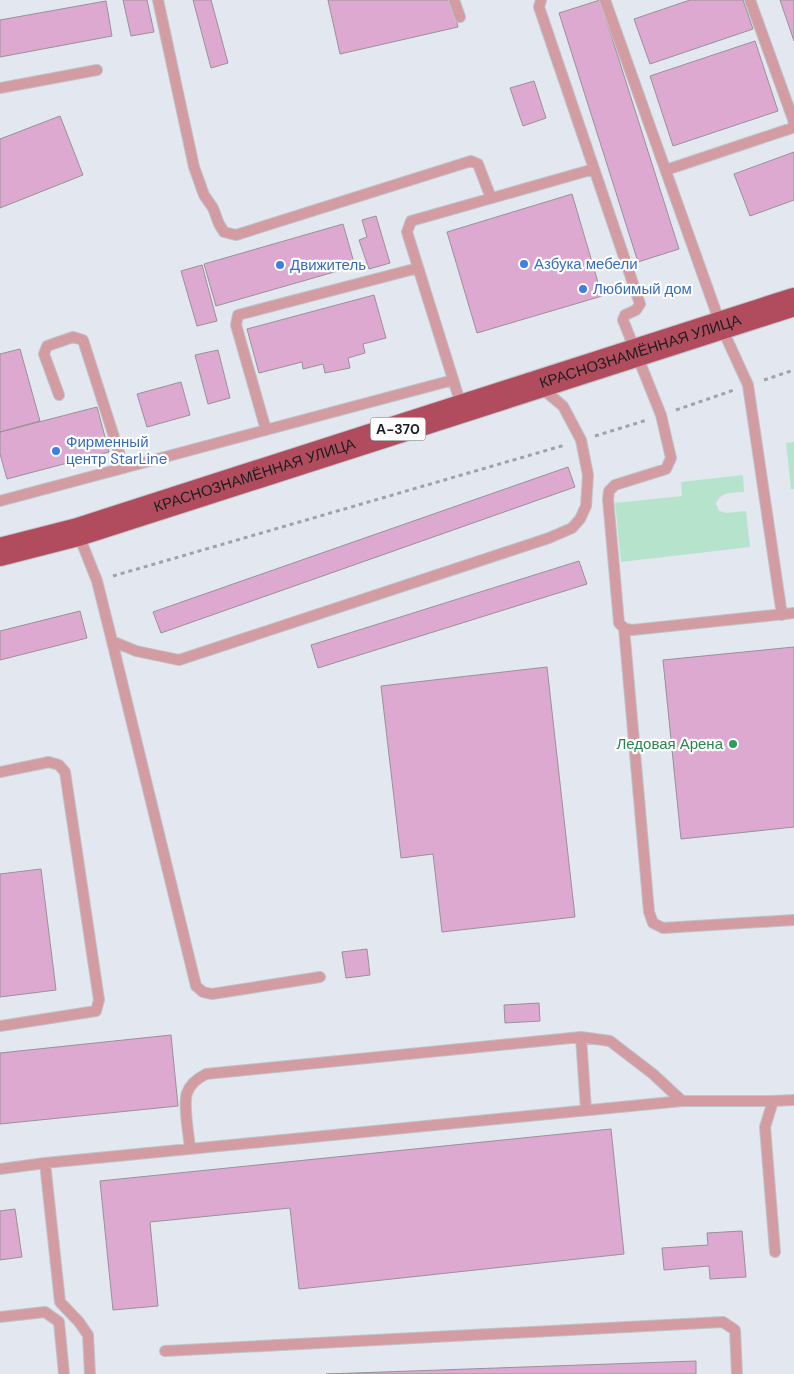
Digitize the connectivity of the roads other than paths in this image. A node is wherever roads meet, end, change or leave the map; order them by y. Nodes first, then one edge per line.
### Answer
1 (158, 0) edge
2 (454, 0) edge
3 (541, 0) edge
4 (605, 0) edge
5 (750, 0) edge
6 (460, 17) dead end
7 (97, 70) dead end
8 (0, 88) edge
9 (794, 122) edge
10 (594, 168) junction
11 (666, 170) junction
12 (491, 198) junction
13 (418, 268) junction
14 (794, 302) edge
15 (721, 326) junction
16 (636, 354) junction
17 (452, 380) junction
18 (537, 384) junction
19 (59, 395) dead end
20 (462, 409) junction
21 (266, 430) junction
22 (124, 468) junction
23 (0, 501) edge
24 (78, 532) junction
25 (0, 552) edge
26 (794, 613) edge
27 (782, 614) junction
28 (624, 628) junction
29 (112, 641) junction
30 (0, 772) edge
31 (794, 920) edge
32 (320, 977) dead end
33 (0, 1026) edge
34 (581, 1037) junction
35 (794, 1100) edge
36 (682, 1101) junction
37 (773, 1101) junction
38 (586, 1110) junction
39 (190, 1149) junction
40 (45, 1163) junction
41 (0, 1169) edge
42 (775, 1252) dead end
43 (0, 1317) edge
44 (165, 1351) dead end
45 (64, 1374) edge
46 (90, 1374) edge
47 (737, 1374) edge

1 - 12 lane
2 - 6 lane
3 - 10 lane
4 - 11 lane
5 - 9 lane
7 - 8 lane
9 - 11 lane
10 - 12 lane
10 - 16 lane
11 - 15 lane
12 - 13 lane
13 - 17 lane
13 - 21 lane
14 - 15 highway, КРАСНОЗНАМЁННАЯ УЛИЦА / А-370
15 - 16 highway, КРАСНОЗНАМЁННАЯ УЛИЦА / А-370
15 - 27 lane
16 - 18 highway, КРАСНОЗНАМЁННАЯ УЛИЦА / А-370
16 - 28 lane
17 - 20 lane
17 - 21 lane
18 - 20 highway, КРАСНОЗНАМЁННАЯ УЛИЦА / А-370
18 - 29 lane
19 - 22 lane
20 - 24 highway, КРАСНОЗНАМЁННАЯ УЛИЦА / А-370
21 - 22 lane
22 - 23 lane
24 - 25 highway, КРАСНОЗНАМЁННАЯ УЛИЦА / А-370
24 - 29 lane
26 - 27 lane
27 - 28 lane
28 - 31 lane
29 - 32 lane
30 - 33 lane
34 - 36 lane
34 - 38 lane
34 - 39 lane
35 - 37 lane
36 - 37 lane
36 - 38 lane
37 - 42 lane
38 - 39 lane
39 - 40 lane
40 - 41 lane
40 - 46 lane
43 - 45 lane
44 - 47 lane

